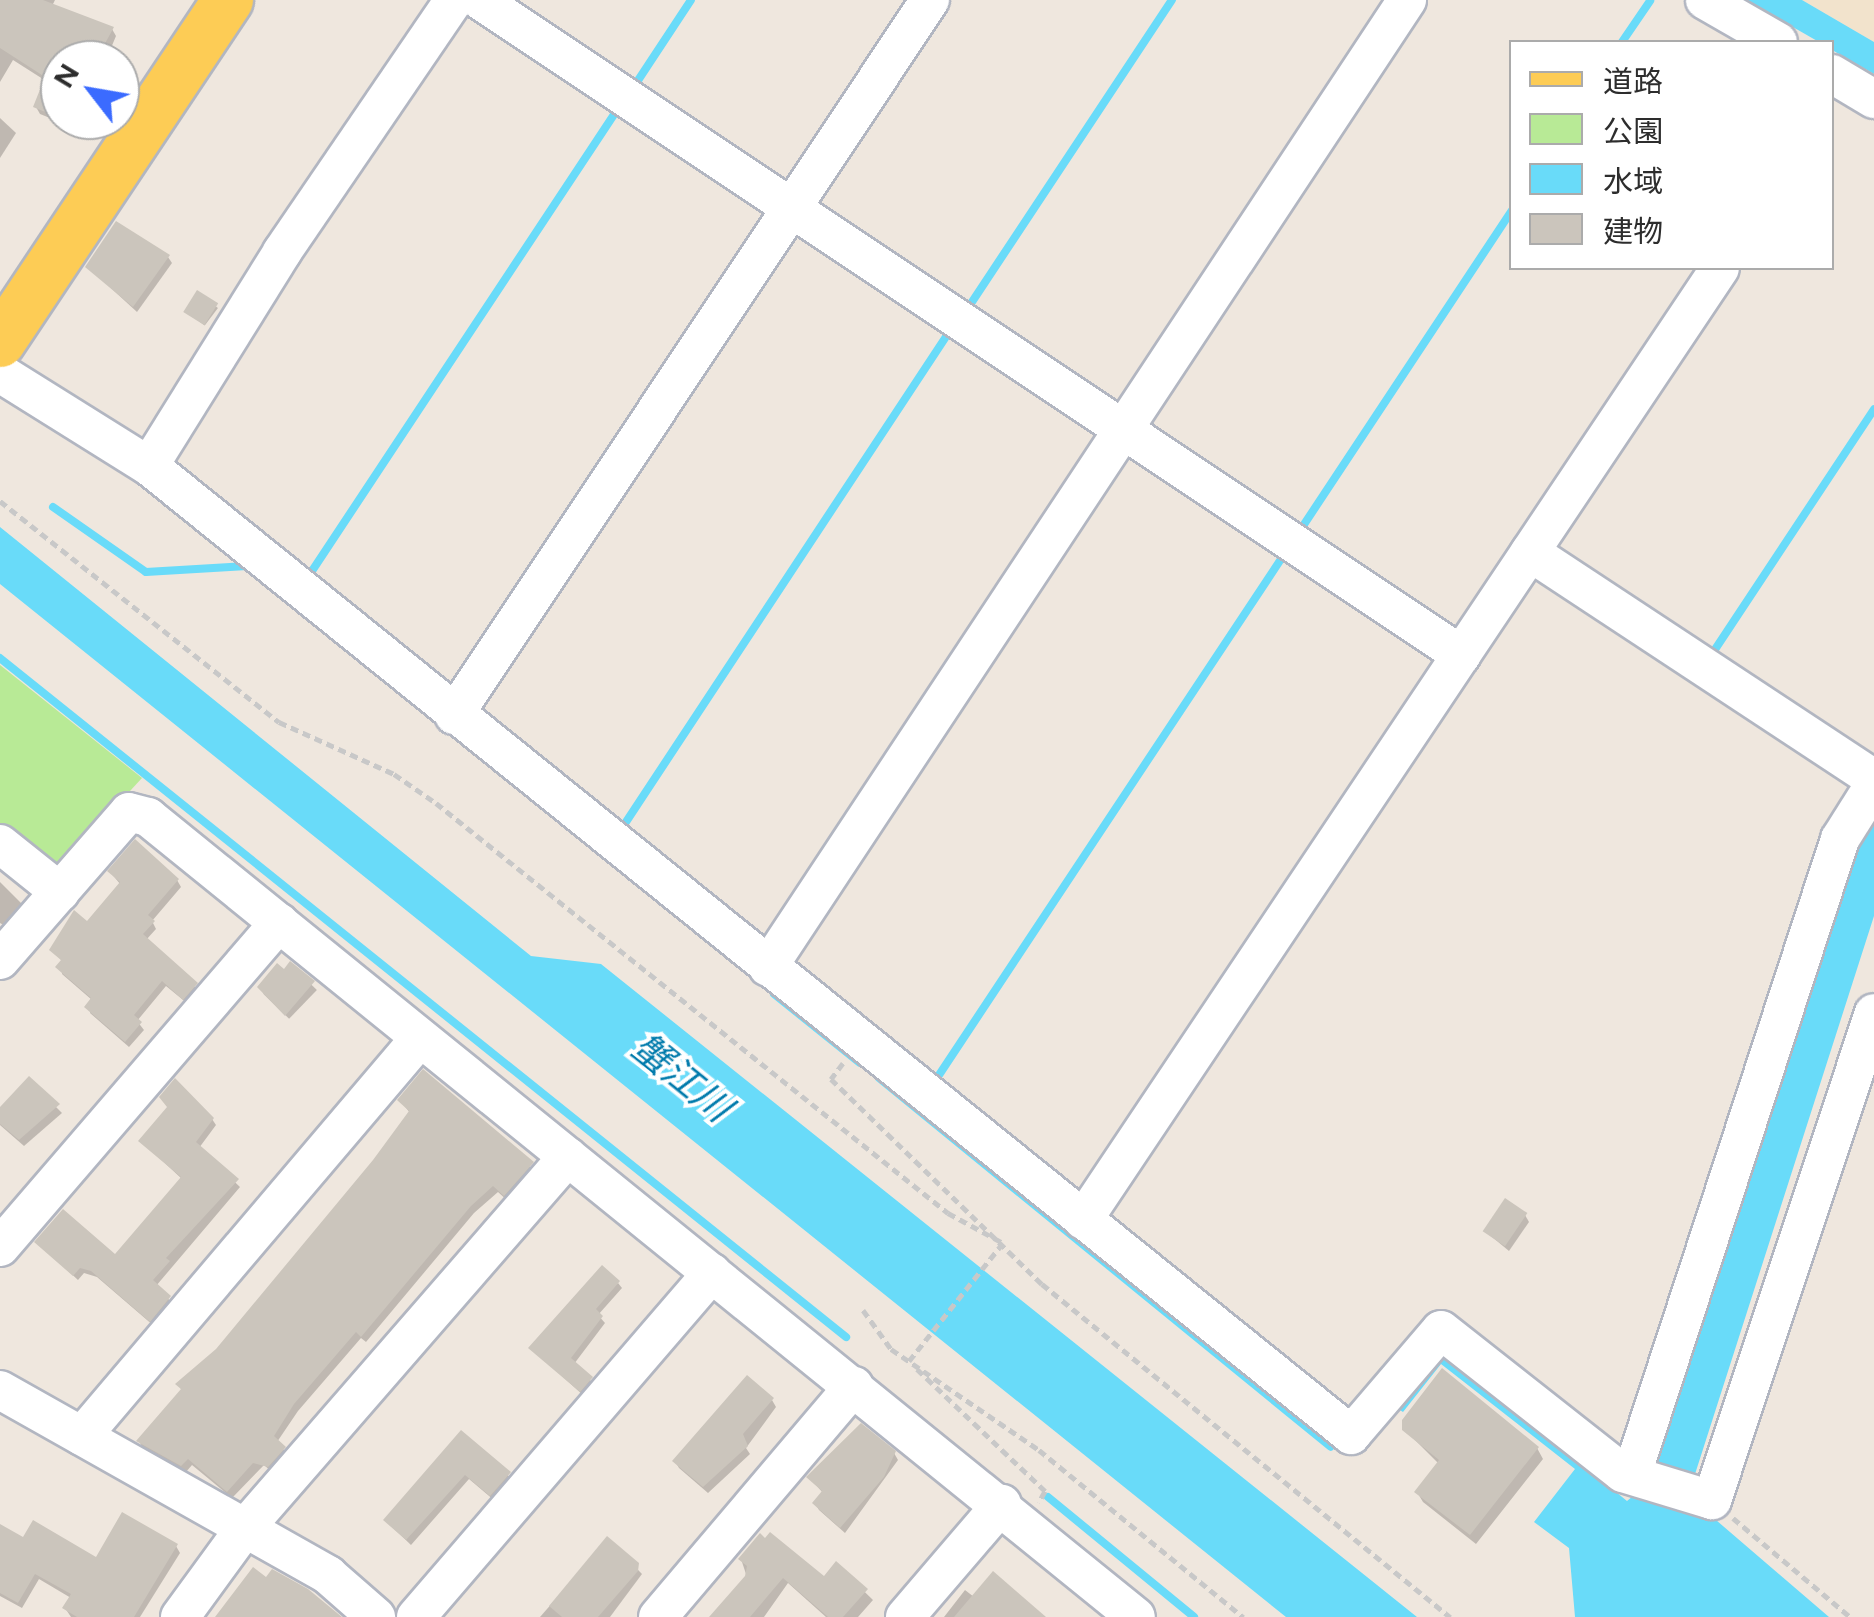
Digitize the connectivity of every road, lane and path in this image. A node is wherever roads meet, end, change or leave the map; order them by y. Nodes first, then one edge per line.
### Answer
1 (192, 0) edge
2 (228, 0) edge
3 (454, 0) edge
4 (480, 0) edge
5 (930, 0) edge
6 (1407, 0) edge
7 (1705, 0) edge
8 (1775, 40) edge
9 (140, 80) edge
10 (101, 140) edge
11 (792, 208) junction
12 (1719, 270) edge
13 (0, 290) edge
14 (0, 342) edge
15 (0, 373) edge
16 (1124, 430) junction
17 (149, 466) junction
18 (0, 501) edge
19 (1530, 552) junction
20 (1461, 654) junction
21 (454, 715) junction
22 (1874, 782) edge
23 (0, 844) edge
24 (60, 892) junction
25 (279, 923) junction
26 (0, 960) edge
27 (768, 967) junction
28 (1874, 1013) edge
29 (420, 1038) junction
30 (839, 1068) dead end
31 (1861, 1105) edge
32 (568, 1157) junction
33 (1083, 1220) junction
34 (1003, 1243) junction
35 (0, 1247) edge
36 (712, 1272) junction
37 (863, 1310) dead end
38 (908, 1361) junction
39 (854, 1386) junction
40 (0, 1390) edge
41 (82, 1436) junction
42 (1637, 1475) junction
43 (1712, 1500) junction
44 (1014, 1514) junction
45 (246, 1528) junction
46 (180, 1617) edge
47 (376, 1617) edge
48 (416, 1617) edge
49 (658, 1617) edge
50 (905, 1617) edge
51 (1136, 1617) edge
52 (1242, 1617) edge
53 (1450, 1617) edge
54 (1850, 1617) edge

1 - 9 main road
2 - 14 main road
3 - 17 street
4 - 11 street
5 - 11 street
6 - 16 street
7 - 8 street
10 - 13 main road
11 - 16 street
11 - 21 street
12 - 19 street
15 - 17 street
16 - 20 street
16 - 27 street
17 - 21 street
18 - 34 path
19 - 20 street
19 - 22 street
20 - 33 street
21 - 27 street
22 - 42 street
23 - 24 street
24 - 25 street
24 - 26 street
25 - 29 street
25 - 35 street
27 - 33 street
28 - 31 street
29 - 32 street
29 - 41 street
30 - 34 path
31 - 43 street
32 - 36 street
32 - 45 street
33 - 42 street
34 - 38 path
34 - 53 path
36 - 39 street
36 - 48 street
37 - 38 path
38 - 44 path
38 - 52 path
39 - 44 street
39 - 49 street
40 - 41 street
41 - 45 street
42 - 43 street
43 - 54 path
44 - 50 street
44 - 51 street
45 - 46 street
45 - 47 street

